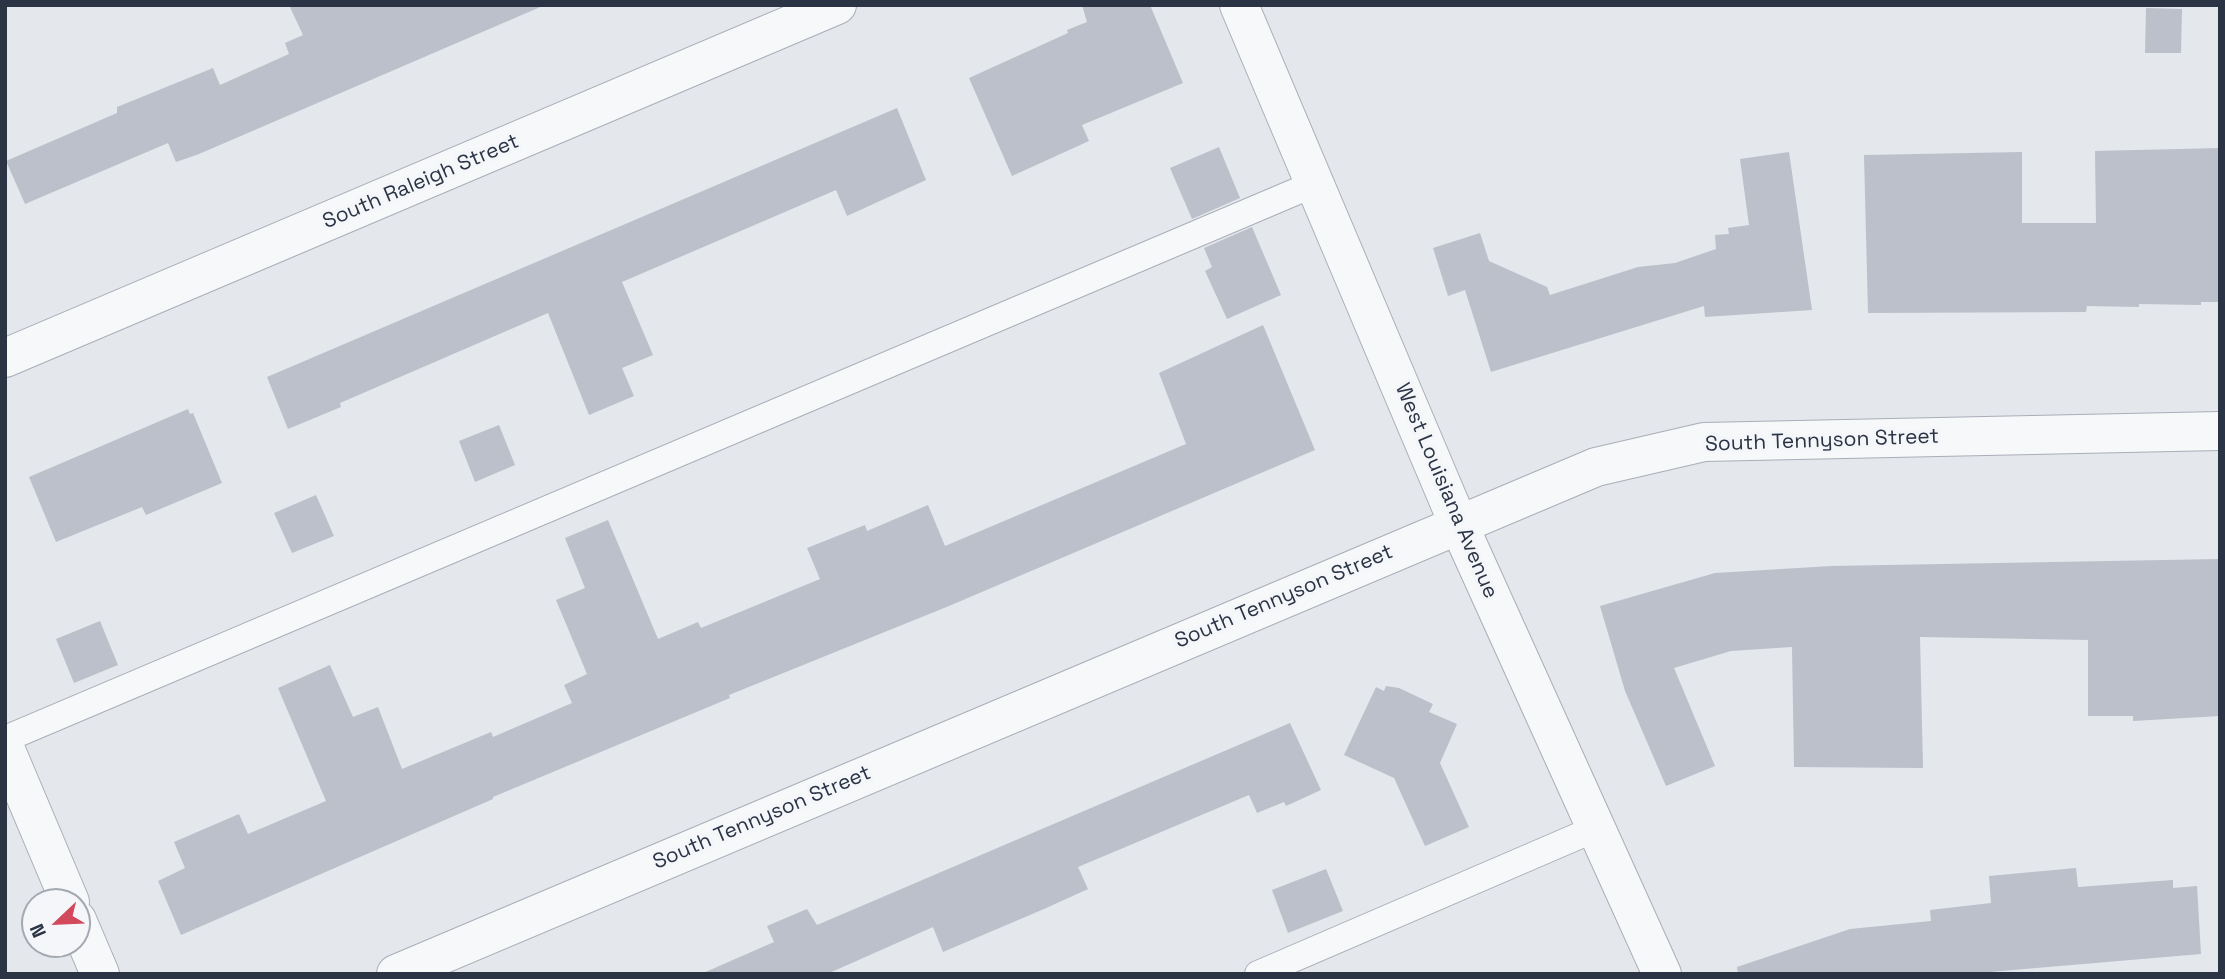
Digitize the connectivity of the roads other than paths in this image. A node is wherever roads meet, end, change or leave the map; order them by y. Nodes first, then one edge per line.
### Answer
1 (837, 5) edge
2 (1239, 5) edge
3 (1314, 184) junction
4 (5, 358) edge
5 (2220, 431) edge
6 (1458, 523) junction
7 (5, 739) edge
8 (5, 748) edge
9 (1597, 828) junction
10 (64, 888) edge
11 (91, 953) edge
12 (100, 974) edge
13 (396, 974) edge
14 (1258, 974) edge
15 (1662, 974) edge

1 - 4 street, South Raleigh Street
2 - 3 street, West Louisiana Avenue
3 - 6 street, West Louisiana Avenue
3 - 7 lane
5 - 6 street, South Tennyson Street
6 - 9 street, West Louisiana Avenue
6 - 13 street, South Tennyson Street
8 - 10 street
9 - 14 lane
9 - 15 street, West Louisiana Avenue
11 - 12 street

